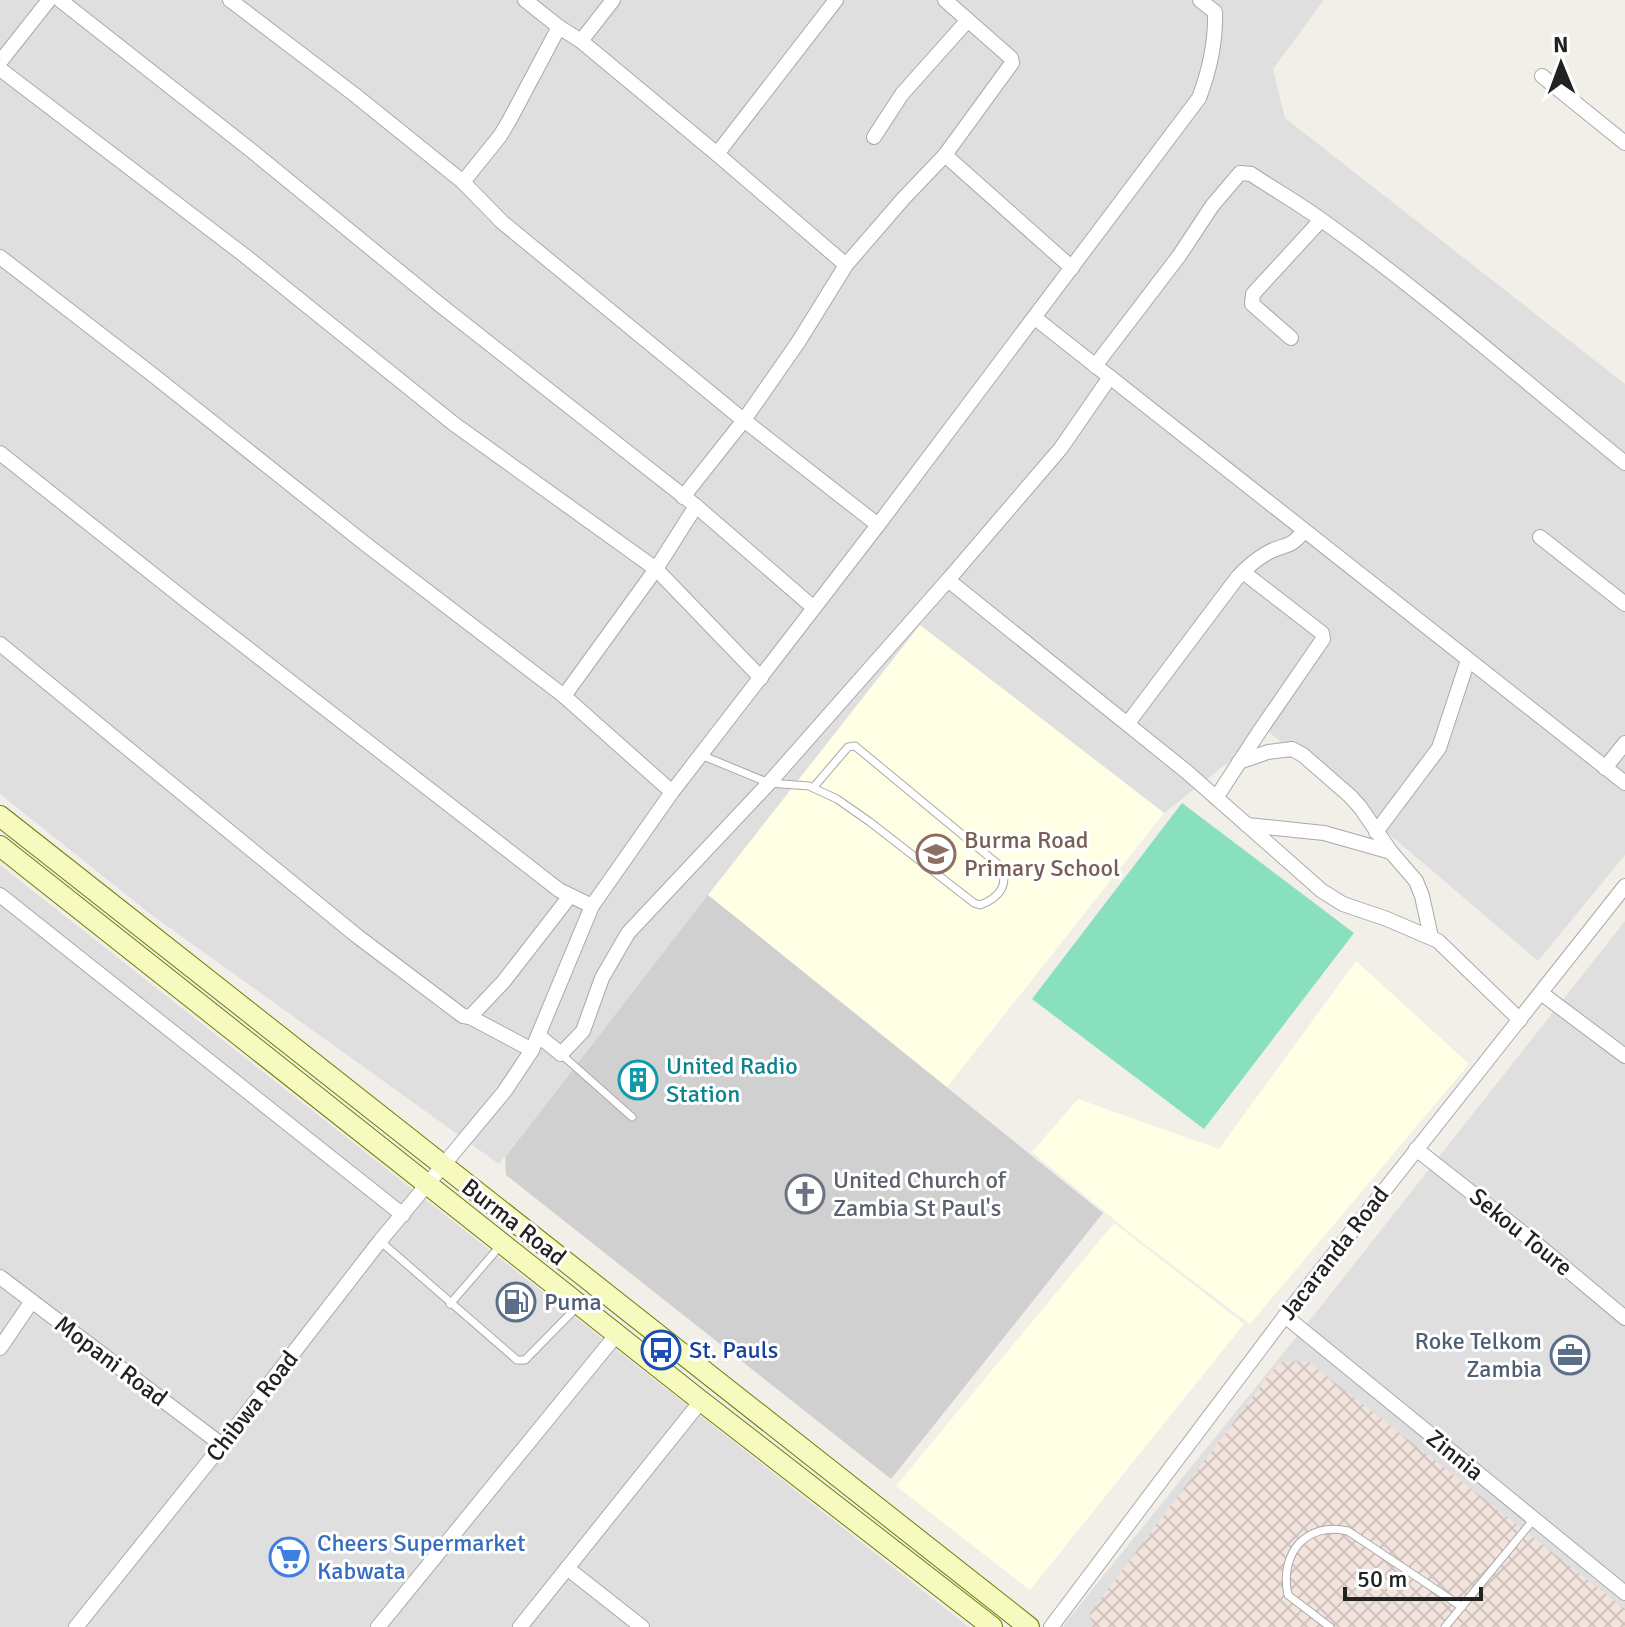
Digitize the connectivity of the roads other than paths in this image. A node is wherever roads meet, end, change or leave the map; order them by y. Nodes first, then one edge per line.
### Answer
1 (49, 0) edge
2 (60, 0) edge
3 (230, 0) edge
4 (525, 0) edge
5 (613, 0) edge
6 (836, 0) edge
7 (945, 0) edge
8 (1200, 0) edge
9 (1225, 0) edge
10 (1215, 12) junction
11 (968, 20) junction
12 (559, 27) junction
13 (581, 41) junction
14 (0, 62) edge
15 (0, 69) edge
16 (1542, 76) dead end
17 (874, 137) dead end
18 (1625, 143) edge
19 (717, 154) junction
20 (945, 155) junction
21 (463, 182) junction
22 (1321, 220) junction
23 (0, 257) edge
24 (846, 265) junction
25 (1072, 268) junction
26 (1035, 318) junction
27 (1291, 338) dead end
28 (1095, 366) junction
29 (1110, 377) junction
30 (744, 420) junction
31 (0, 453) edge
32 (1625, 463) edge
33 (683, 497) junction
34 (696, 506) junction
35 (878, 525) junction
36 (1304, 531) junction
37 (1540, 537) dead end
38 (656, 569) junction
39 (1243, 572) junction
40 (948, 580) junction
41 (1625, 604) edge
42 (814, 608) junction
43 (0, 644) edge
44 (1468, 660) junction
45 (761, 678) junction
46 (564, 696) junction
47 (1128, 723) junction
48 (1625, 743) edge
49 (701, 755) junction
50 (1239, 762) junction
51 (1605, 768) junction
52 (769, 783) junction
53 (1625, 783) edge
54 (813, 788) junction
55 (672, 792) junction
56 (1216, 798) junction
57 (0, 816) edge
58 (1247, 825) junction
59 (1376, 832) junction
60 (0, 846) edge
61 (1391, 852) junction
62 (1625, 886) edge
63 (0, 895) edge
64 (570, 896) junction
65 (592, 906) junction
66 (1431, 937) junction
67 (1541, 993) junction
68 (470, 1017) junction
69 (1520, 1020) junction
70 (536, 1043) junction
71 (561, 1054) junction
72 (1625, 1056) edge
73 (632, 1117) dead end
74 (1416, 1149) junction
75 (442, 1166) junction
76 (427, 1184) junction
77 (403, 1215) junction
78 (380, 1241) junction
79 (502, 1243) junction
80 (0, 1277) edge
81 (32, 1301) junction
82 (450, 1304) junction
83 (579, 1304) junction
84 (1285, 1316) junction
85 (1625, 1318) edge
86 (617, 1334) junction
87 (0, 1348) edge
88 (701, 1401) junction
89 (222, 1445) junction
90 (1534, 1519) junction
91 (567, 1568) junction
92 (1625, 1593) edge
93 (1462, 1607) junction
94 (76, 1627) edge
95 (378, 1627) edge
96 (520, 1627) edge
97 (642, 1627) edge
98 (992, 1627) edge
99 (1029, 1627) edge
100 (1051, 1627) edge
101 (1330, 1627) edge
102 (1445, 1627) edge

1 - 14 street
2 - 33 street
3 - 21 street
4 - 12 street
5 - 13 street
6 - 19 street
7 - 11 street
8 - 10 street
9 - 10 street
10 - 25 street, Chibwa Road
11 - 17 street
11 - 20 street
12 - 13 street
12 - 21 street
13 - 19 street
15 - 38 street
16 - 18 street
19 - 24 street
20 - 24 street
20 - 25 street
21 - 30 street
22 - 27 street
22 - 28 street
22 - 32 street
23 - 46 street
24 - 30 street
25 - 26 street, Chibwa Road
26 - 28 street
26 - 35 street, Chibwa Road
28 - 29 street
29 - 36 street
29 - 40 street
30 - 33 street
30 - 35 street
31 - 64 street
33 - 34 street
34 - 38 street
34 - 42 street
35 - 42 street, Chibwa Road
36 - 39 street
36 - 44 street
37 - 41 street
38 - 45 street
38 - 46 street
39 - 47 street
39 - 50 street
40 - 47 street
40 - 52 street
42 - 45 street, Chibwa Road
43 - 68 street
44 - 51 street
44 - 59 street
45 - 49 street, Chibwa Road
46 - 55 street
47 - 56 street
48 - 51 street
49 - 52 lane
49 - 55 street, Chibwa Road
50 - 56 street
50 - 59 street
51 - 53 street
52 - 54 lane
52 - 71 street
54 - 54 lane
55 - 65 street, Chibwa Road
56 - 58 street
57 - 75 main road, Burma Road
58 - 61 street
58 - 66 street
59 - 61 street
60 - 76 main road, Burma Road
61 - 66 street
62 - 67 street, Jacaranda Road
63 - 77 street
64 - 65 street
64 - 68 street
65 - 70 street, Chibwa Road
66 - 69 street
67 - 69 street, Jacaranda Road
67 - 72 street
68 - 70 street
69 - 74 street, Jacaranda Road
70 - 71 street
70 - 75 street, Chibwa Road
71 - 73 lane
74 - 84 street, Jacaranda Road
74 - 85 street, Sekou Toure
75 - 76 street, Chibwa Road
75 - 99 main road, Burma Road
76 - 77 street, Chibwa Road
76 - 79 main road, Burma Road
77 - 78 street, Chibwa Road
78 - 82 lane
78 - 89 street, Chibwa Road
79 - 82 lane
79 - 83 main road, Burma Road
80 - 81 street, Mopani Road
81 - 87 street
81 - 89 street, Mopani Road
82 - 83 lane
83 - 86 main road, Burma Road
84 - 90 street, Zinnia
84 - 100 street, Jacaranda Road
86 - 88 main road, Burma Road
86 - 95 street
88 - 91 street
88 - 98 main road, Burma Road
89 - 94 street, Chibwa Road
90 - 92 street, Zinnia
90 - 93 lane
91 - 96 street
91 - 97 street
93 - 101 lane
93 - 102 lane

